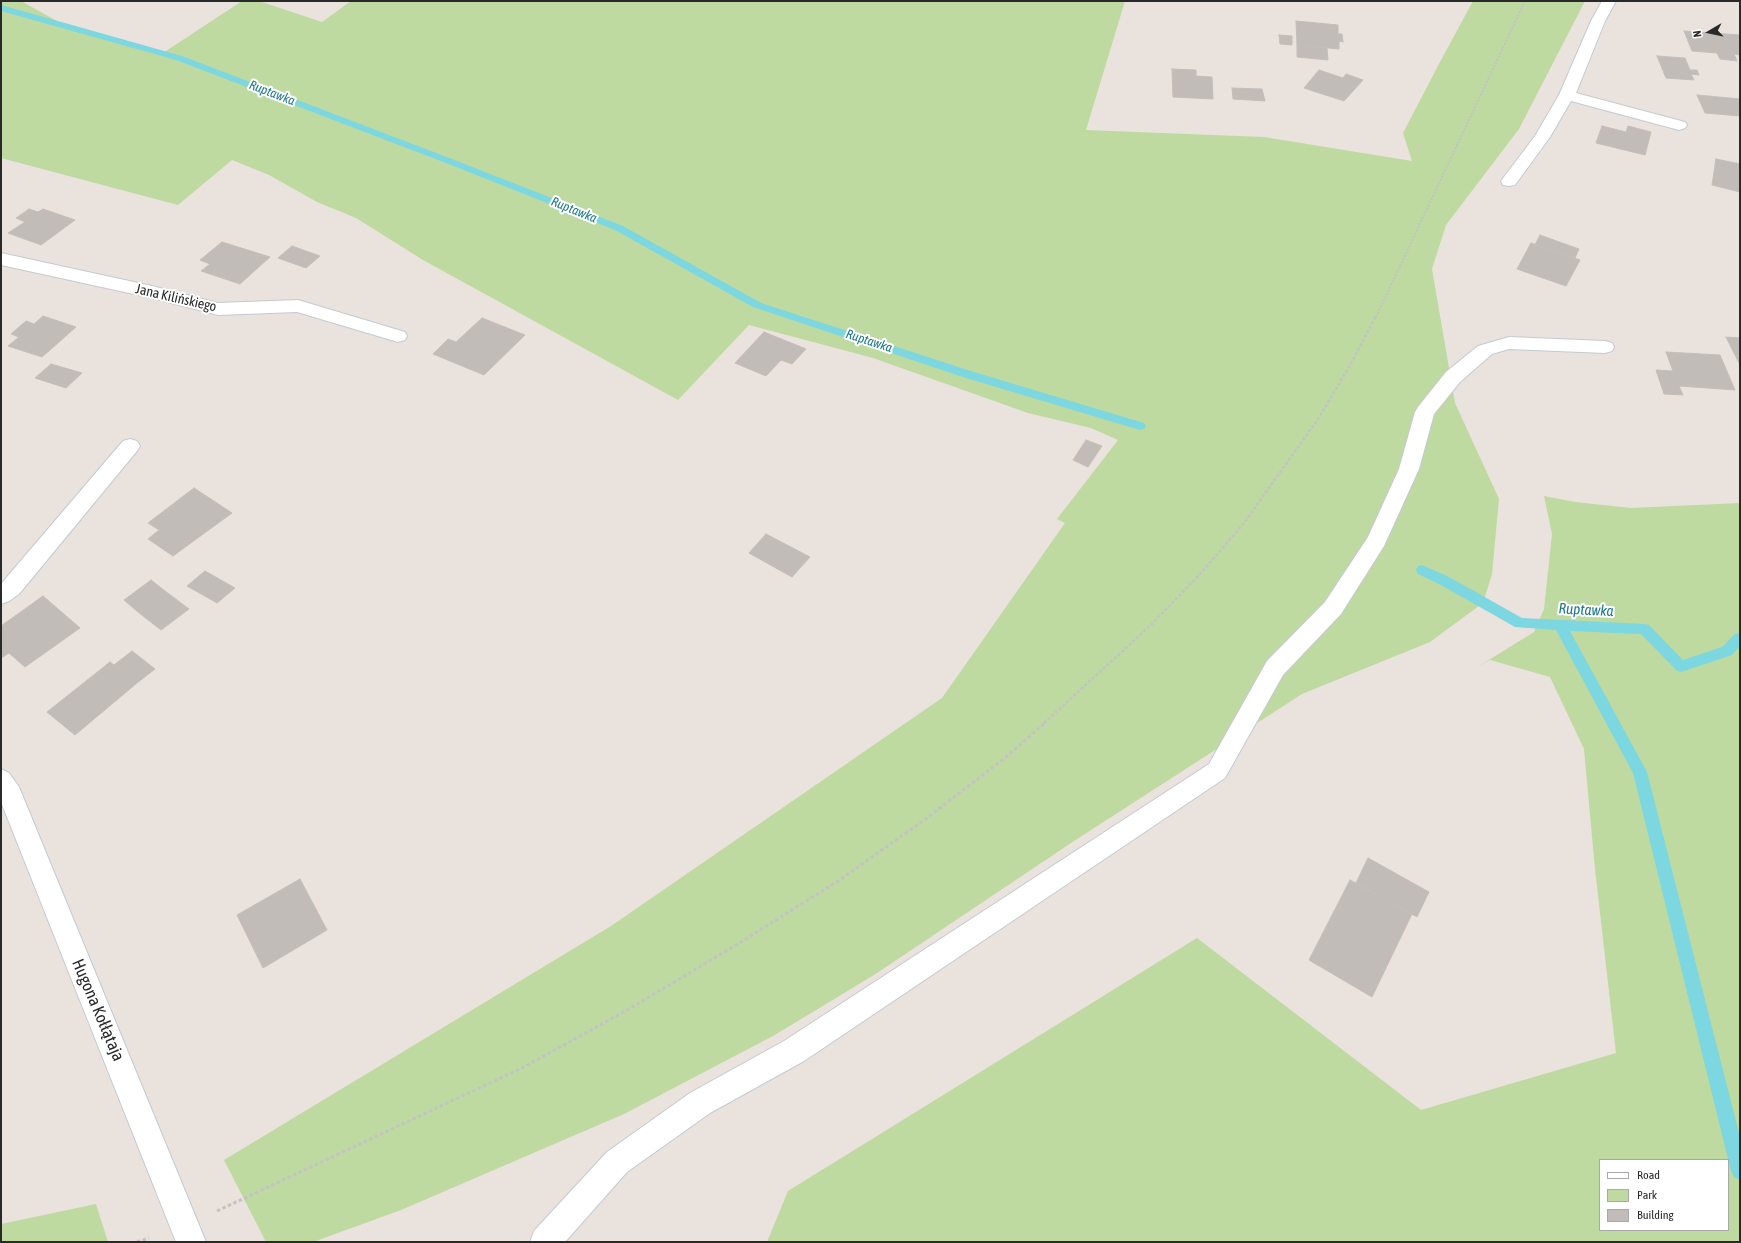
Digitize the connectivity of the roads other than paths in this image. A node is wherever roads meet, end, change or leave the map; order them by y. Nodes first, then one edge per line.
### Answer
1 (1609, 1) edge
2 (1567, 94) junction
3 (1678, 126) dead end
4 (1509, 181) dead end
5 (1, 259) edge
6 (398, 336) dead end
7 (1605, 347) dead end
8 (130, 446) dead end
9 (1, 595) edge
10 (1, 780) edge
11 (188, 1233) edge
12 (545, 1242) edge

1 - 2 street
2 - 3 street
2 - 4 street
5 - 6 street, Jana Kilińskiego
7 - 12 street
8 - 9 street
10 - 11 street, Hugona Kołłątaja

